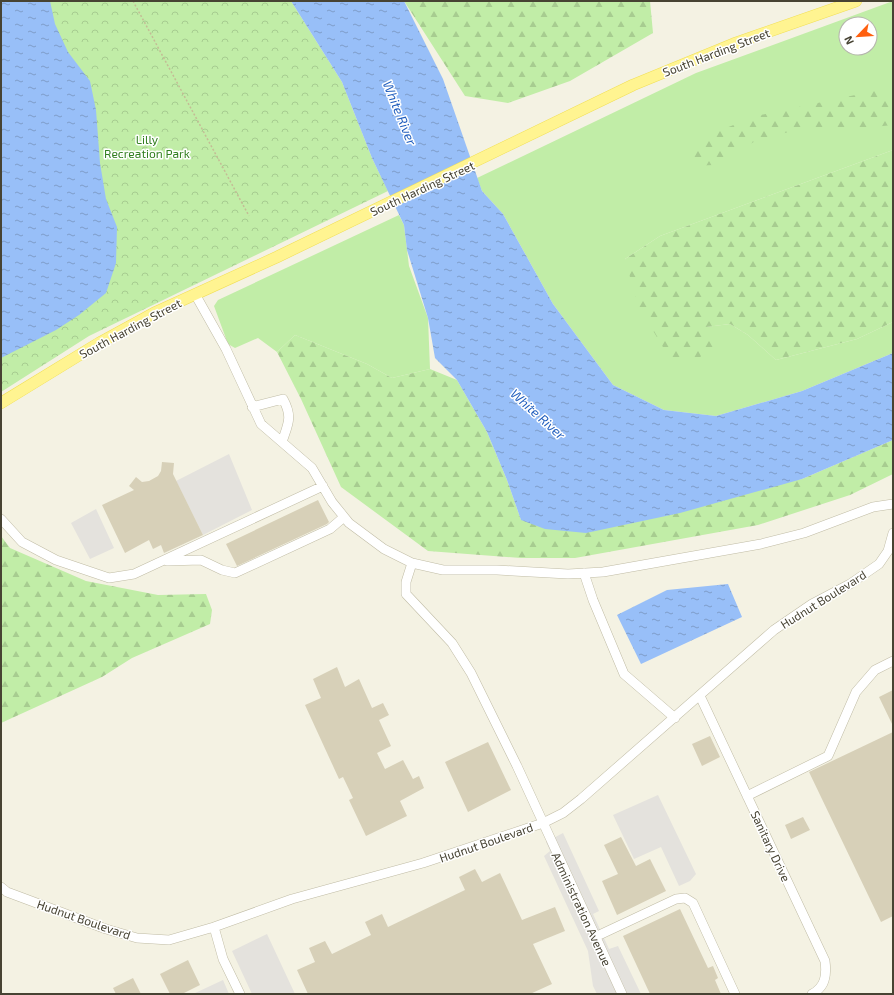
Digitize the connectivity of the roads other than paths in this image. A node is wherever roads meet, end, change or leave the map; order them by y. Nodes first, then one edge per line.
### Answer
1 (856, 1) edge
2 (195, 294) junction
3 (1, 403) edge
4 (252, 407) junction
5 (282, 442) junction
6 (323, 486) junction
7 (893, 504) edge
8 (344, 517) junction
9 (1, 519) edge
10 (893, 534) edge
11 (892, 546) edge
12 (162, 561) junction
13 (412, 563) junction
14 (584, 573) junction
15 (893, 661) edge
16 (700, 696) junction
17 (675, 718) junction
18 (747, 796) junction
19 (543, 823) junction
20 (1, 887) edge
21 (214, 927) junction
22 (595, 937) junction
23 (240, 994) edge
24 (622, 994) edge
25 (736, 994) edge
26 (812, 994) edge

1 - 2 main road, South Harding Street
2 - 3 main road, South Harding Street
2 - 4 street
4 - 5 street
4 - 5 street
5 - 6 street
6 - 8 street
6 - 12 street
7 - 14 street
8 - 12 street
8 - 13 street
9 - 12 street
10 - 11 street, Hudnut Boulevard
11 - 16 street, Hudnut Boulevard
13 - 14 street
13 - 19 street, Administration Avenue
14 - 17 street
15 - 18 street
16 - 17 street, Hudnut Boulevard
16 - 18 street, Sanitary Drive
17 - 19 street, Hudnut Boulevard
18 - 26 street, Sanitary Drive
19 - 21 street, Hudnut Boulevard
19 - 22 street, Administration Avenue
20 - 21 street, Hudnut Boulevard
21 - 23 street
22 - 24 street, Administration Avenue
22 - 25 street

